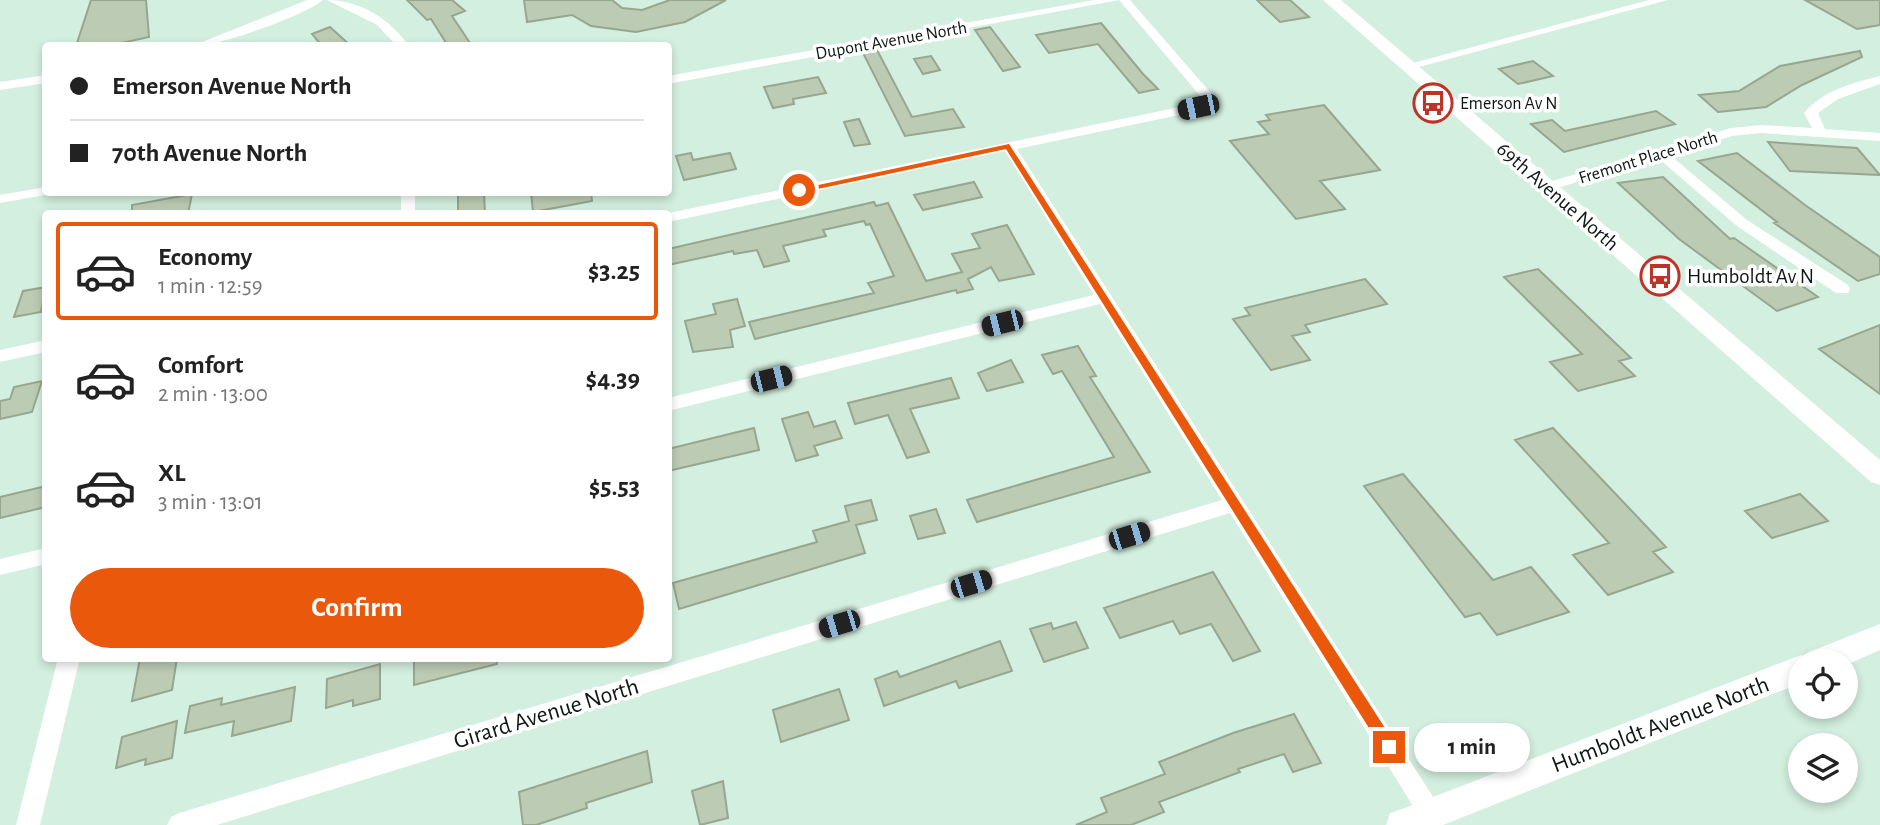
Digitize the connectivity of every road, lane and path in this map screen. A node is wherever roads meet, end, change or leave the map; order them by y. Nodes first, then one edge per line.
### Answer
1 (317, 0) edge
2 (333, 0) edge
3 (1113, 0) edge
4 (1125, 0) edge
5 (1331, 0) edge
6 (1662, 0) edge
7 (210, 42) edge
8 (400, 42) edge
9 (1408, 66) junction
10 (672, 79) edge
11 (1880, 79) edge
12 (42, 80) edge
13 (0, 86) edge
14 (1820, 132) junction
15 (1880, 137) edge
16 (1009, 146) junction
17 (1660, 153) junction
18 (1547, 187) junction
19 (42, 192) edge
20 (0, 200) edge
21 (672, 216) edge
22 (1842, 289) dead end
23 (1104, 298) junction
24 (42, 347) edge
25 (0, 356) edge
26 (672, 404) edge
27 (1880, 475) edge
28 (1235, 504) junction
29 (42, 557) edge
30 (0, 567) edge
31 (1880, 637) edge
32 (1851, 649) edge
33 (67, 662) edge
34 (1788, 673) edge
35 (1431, 814) junction
36 (28, 825) edge
37 (179, 825) edge
38 (1402, 825) edge

1 - 7 street
2 - 8 street
3 - 10 street, Dupont Avenue North
4 - 16 street
5 - 9 street, 69th Avenue North
6 - 9 street
9 - 18 street, 69th Avenue North
11 - 14 street
12 - 13 street
14 - 15 street, Fremont Place North
14 - 17 street, Fremont Place North
16 - 21 street
16 - 23 street
17 - 18 street, Fremont Place North
17 - 22 street
18 - 27 street, 69th Avenue North
19 - 20 street
23 - 26 street
23 - 28 street
24 - 25 street
28 - 35 street
28 - 37 street, Girard Avenue North
29 - 30 street
31 - 32 street
33 - 36 street
34 - 35 street, Humboldt Avenue North
35 - 38 street, Humboldt Avenue North

